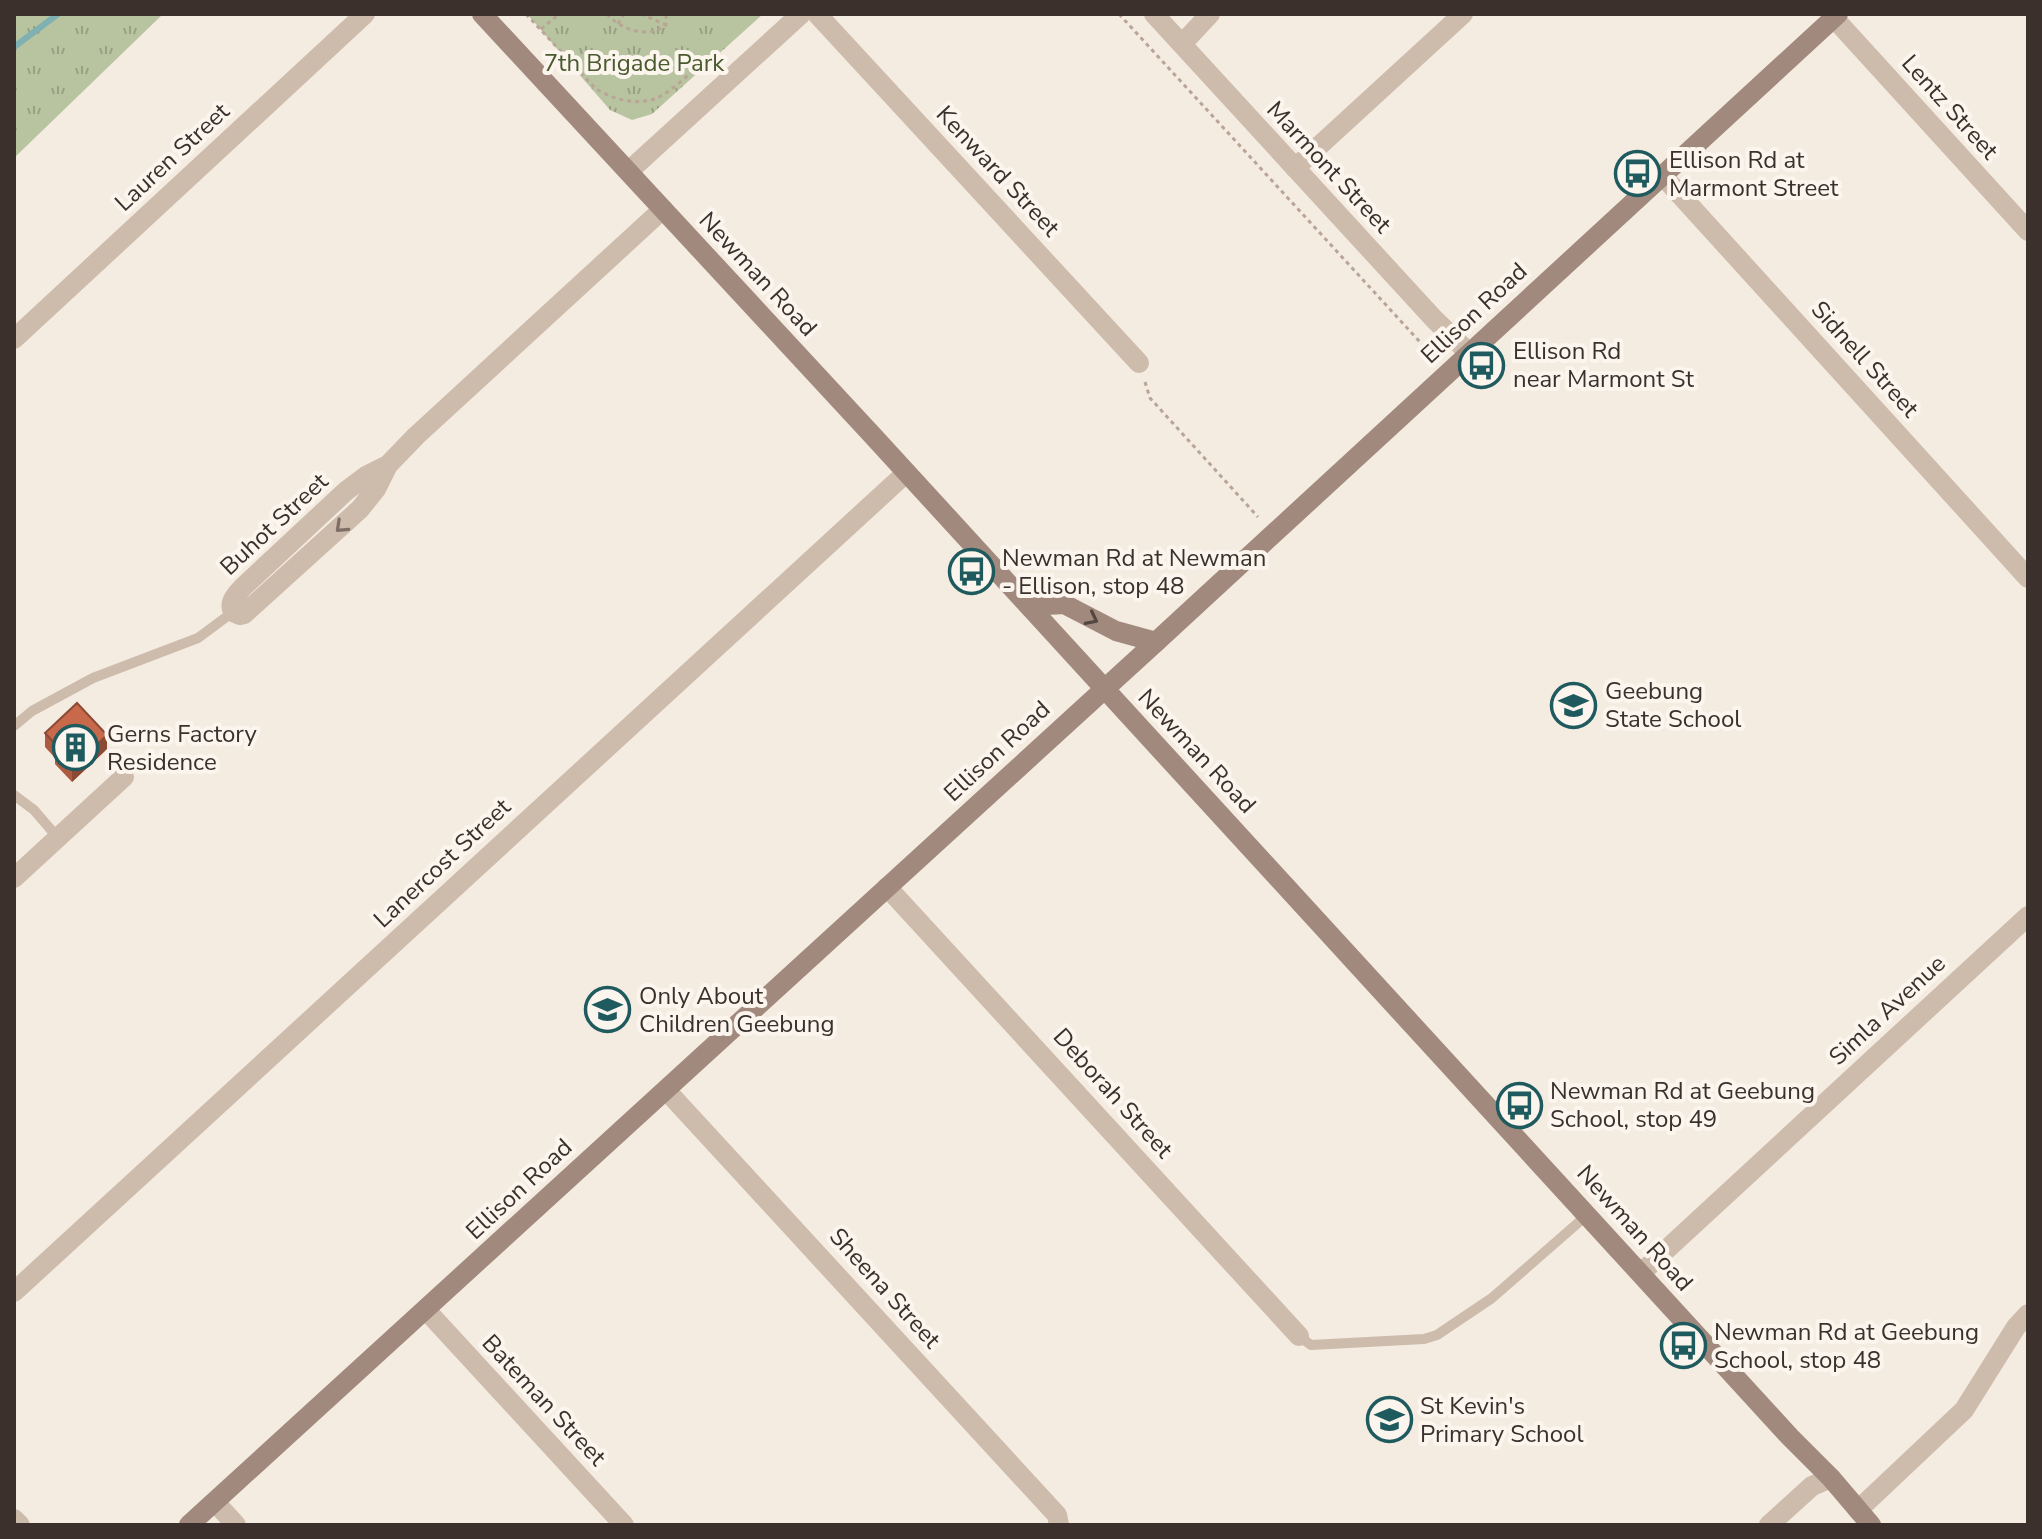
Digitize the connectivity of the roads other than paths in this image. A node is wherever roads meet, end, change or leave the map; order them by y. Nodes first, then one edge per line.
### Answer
1 (365, 14) edge
2 (482, 14) edge
3 (801, 14) edge
4 (817, 14) edge
5 (1154, 14) edge
6 (1210, 14) edge
7 (1463, 14) edge
8 (1836, 16) edge
9 (1182, 44) junction
10 (1295, 168) junction
11 (629, 171) junction
12 (1663, 176) junction
13 (663, 209) junction
14 (2028, 231) edge
15 (14, 339) edge
16 (1469, 353) junction
17 (1139, 363) road end
18 (906, 473) junction
19 (2028, 578) edge
20 (1029, 606) junction
21 (233, 612) joint
22 (1156, 642) junction
23 (1104, 689) junction
24 (14, 726) edge
25 (124, 777) dead end
26 (14, 795) edge
27 (58, 838) junction
28 (14, 878) edge
29 (887, 887) junction
30 (2028, 916) edge
31 (666, 1090) junction
32 (1587, 1215) junction
33 (1641, 1273) junction
34 (14, 1292) edge
35 (426, 1310) junction
36 (2028, 1314) edge
37 (1299, 1336) joint
38 (1831, 1478) junction
39 (215, 1502) junction
40 (1864, 1518) edge
41 (14, 1519) edge
42 (20, 1525) edge
43 (189, 1525) edge
44 (236, 1525) edge
45 (624, 1525) edge
46 (1059, 1525) edge
47 (1769, 1525) edge

1 - 15 street, Lauren Street
2 - 11 street, Newman Road
3 - 11 street
4 - 17 street, Kenward Street
5 - 9 street, Marmont Street
6 - 9 street
7 - 10 street
8 - 12 street, Ellison Road
8 - 14 street, Lentz Street
9 - 10 street, Marmont Street
10 - 16 street, Marmont Street
11 - 13 street, Newman Road
12 - 16 street, Ellison Road
12 - 19 street, Sidnell Street
13 - 18 street, Newman Road
13 - 21 street, Buhot Street
16 - 22 street, Ellison Road
18 - 20 street, Newman Road
18 - 34 street, Lanercost Street
20 -> 22 street
20 - 23 street, Newman Road
21 - 24 lane
22 - 23 street, Ellison Road
23 - 29 street, Ellison Road
23 - 32 street, Newman Road
25 - 27 street
26 - 27 lane
27 - 28 street
29 - 31 street, Ellison Road
29 - 37 street, Deborah Street
30 - 33 street, Simla Avenue
31 - 35 street, Ellison Road
31 - 46 street, Sheena Street
32 - 33 street, Newman Road
32 - 37 lane
33 - 38 street, Newman Road
35 - 39 street, Ellison Road
35 - 45 street, Bateman Street
36 - 40 street
38 - 40 street, Newman Road
38 - 47 street
39 - 43 street, Ellison Road
39 - 44 street
41 - 42 street

